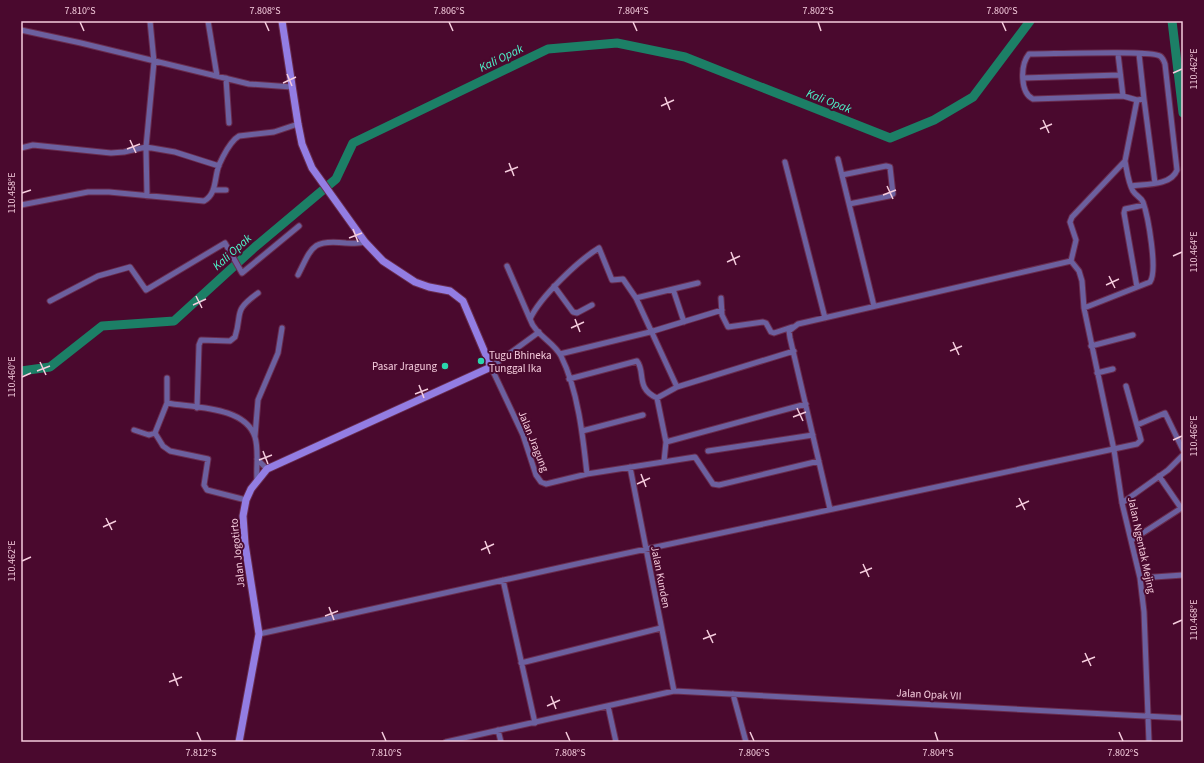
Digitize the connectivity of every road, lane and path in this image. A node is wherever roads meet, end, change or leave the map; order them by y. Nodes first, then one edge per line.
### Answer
1 (150, 21) edge
2 (208, 21) edge
3 (282, 21) edge
4 (21, 30) edge
5 (1118, 54) junction
6 (1139, 54) junction
7 (154, 62) junction
8 (1120, 75) junction
9 (217, 76) junction
10 (226, 78) junction
11 (1023, 78) junction
12 (292, 87) junction
13 (1123, 96) junction
14 (1144, 99) junction
15 (1137, 100) junction
16 (229, 123) dead end
17 (298, 124) junction
18 (146, 147) junction
19 (21, 148) edge
20 (838, 159) dead end
21 (1125, 161) junction
22 (785, 162) dead end
23 (219, 166) junction
24 (842, 175) junction
25 (1155, 183) junction
26 (1131, 186) junction
27 (213, 190) junction
28 (226, 190) dead end
29 (147, 196) junction
30 (849, 204) junction
31 (21, 205) edge
32 (1144, 205) junction
33 (299, 226) dead end
34 (365, 242) junction
35 (1071, 261) junction
36 (507, 266) dead end
37 (298, 275) dead end
38 (698, 283) dead end
39 (554, 286) junction
40 (1136, 287) junction
41 (673, 289) junction
42 (258, 293) dead end
43 (636, 298) junction
44 (721, 298) dead end
45 (50, 301) dead end
46 (592, 305) dead end
47 (874, 306) junction
48 (1084, 308) junction
49 (722, 310) junction
50 (824, 318) junction
51 (530, 319) junction
52 (684, 322) junction
53 (792, 327) junction
54 (282, 328) dead end
55 (539, 332) junction
56 (650, 332) junction
57 (1133, 334) dead end
58 (1091, 346) junction
59 (794, 351) junction
60 (560, 354) junction
61 (491, 367) junction
62 (1113, 369) dead end
63 (1097, 373) junction
64 (167, 378) dead end
65 (569, 379) junction
66 (1126, 386) dead end
67 (677, 387) junction
68 (657, 398) junction
69 (167, 403) junction
70 (806, 404) junction
71 (196, 408) junction
72 (643, 415) dead end
73 (1137, 425) junction
74 (134, 430) dead end
75 (582, 431) junction
76 (154, 433) junction
77 (813, 435) junction
78 (255, 437) junction
79 (666, 442) junction
80 (1114, 450) junction
81 (1183, 450) edge
82 (708, 451) dead end
83 (1183, 455) edge
84 (257, 459) junction
85 (664, 460) junction
86 (819, 461) junction
87 (630, 467) junction
88 (267, 469) junction
89 (587, 474) junction
90 (1159, 476) junction
91 (257, 480) junction
92 (246, 500) junction
93 (1122, 503) junction
94 (1182, 508) edge
95 (830, 509) junction
96 (1132, 540) junction
97 (645, 549) junction
98 (1183, 575) edge
99 (1140, 578) junction
100 (503, 580) junction
101 (662, 628) junction
102 (259, 634) junction
103 (521, 663) junction
104 (674, 691) junction
105 (734, 694) junction
106 (608, 706) junction
107 (1148, 716) junction
108 (1183, 718) edge
109 (535, 723) junction
110 (498, 730) junction
111 (469, 739) edge
112 (239, 742) edge
113 (446, 742) edge
114 (501, 742) edge
115 (616, 742) edge
116 (746, 742) edge
117 (1149, 742) edge

1 - 7 street
2 - 9 street
3 - 12 street
4 - 7 street
5 - 6 street
5 - 8 street
5 - 11 street
6 - 14 street
6 - 25 street
7 - 9 street
7 - 18 street
8 - 11 street
8 - 13 street
9 - 10 street
10 - 12 street
10 - 16 street
11 - 13 street
12 - 17 street
13 - 15 street
14 - 15 street
14 - 25 street
15 - 21 street
17 - 23 street
17 - 34 street
18 - 19 street
18 - 23 street
18 - 29 street
20 - 24 street
21 - 26 street
21 - 35 street
22 - 50 street
23 - 27 street
24 - 30 street
24 - 30 street
25 - 26 street
26 - 32 street
27 - 28 street
27 - 29 street
29 - 31 street
30 - 47 street
32 - 40 street
32 - 40 street
33 - 45 street
34 - 37 street
34 - 61 street
35 - 47 street
35 - 48 street, Jalan Ngentak Mejing
36 - 51 street
38 - 41 street
39 - 43 street
39 - 46 street
39 - 51 street
40 - 48 street
41 - 43 street
41 - 52 street
42 - 71 street
43 - 56 street
44 - 49 street
47 - 50 street
48 - 58 street, Jalan Ngentak Mejing
49 - 52 street
49 - 53 street
50 - 53 street
51 - 55 street
52 - 56 street
53 - 59 street
54 - 78 street
55 - 60 street
55 - 61 street
56 - 60 street
56 - 67 street
57 - 58 street
58 - 63 street, Jalan Ngentak Mejing
59 - 67 street
59 - 70 street
60 - 65 street
61 - 88 street, Jalan Jogotirto
61 - 89 street, Jalan Jragung
62 - 63 street
63 - 80 street, Jalan Ngentak Mejing
64 - 69 street
65 - 68 street
65 - 75 street
66 - 73 street
67 - 68 street
68 - 79 street
69 - 71 street
69 - 76 street
70 - 77 street
70 - 79 street
71 - 78 street
72 - 75 street
73 - 80 street
73 - 81 street
74 - 76 street
75 - 89 street
76 - 92 street
77 - 82 street
77 - 86 street
78 - 84 street
79 - 85 street
80 - 93 street, Jalan Ngentak Mejing
80 - 95 street
83 - 90 street
84 - 88 street
84 - 91 street
85 - 86 street, Jalan Jragung
85 - 87 street, Jalan Jragung
86 - 95 street
87 - 89 street, Jalan Jragung
87 - 97 street, Jalan Kunden
88 - 91 street, Jalan Jogotirto
90 - 93 street
90 - 94 street
91 - 92 street, Jalan Jogotirto
92 - 102 street, Jalan Jogotirto
93 - 96 street, Jalan Ngentak Mejing
94 - 96 street
95 - 97 street
96 - 99 street, Jalan Ngentak Mejing
97 - 100 street
97 - 101 street, Jalan Kunden
98 - 99 street
99 - 107 street, Jalan Ngentak Mejing
100 - 102 street
100 - 103 street
101 - 103 street
101 - 104 street, Jalan Kunden
102 - 112 street, Jalan Jogotirto
103 - 109 street
104 - 105 street, Jalan Opak VII
104 - 106 street, Jalan Opak VII
105 - 107 street, Jalan Opak VII
105 - 116 street
106 - 109 street, Jalan Opak VII
106 - 115 street
107 - 108 street, Jalan Opak VII
107 - 117 street, Jalan Ngentak Mejing
109 - 110 street, Jalan Opak VII
110 - 111 street, Jalan Opak VII
110 - 114 street
111 - 113 street, Jalan Opak VII

